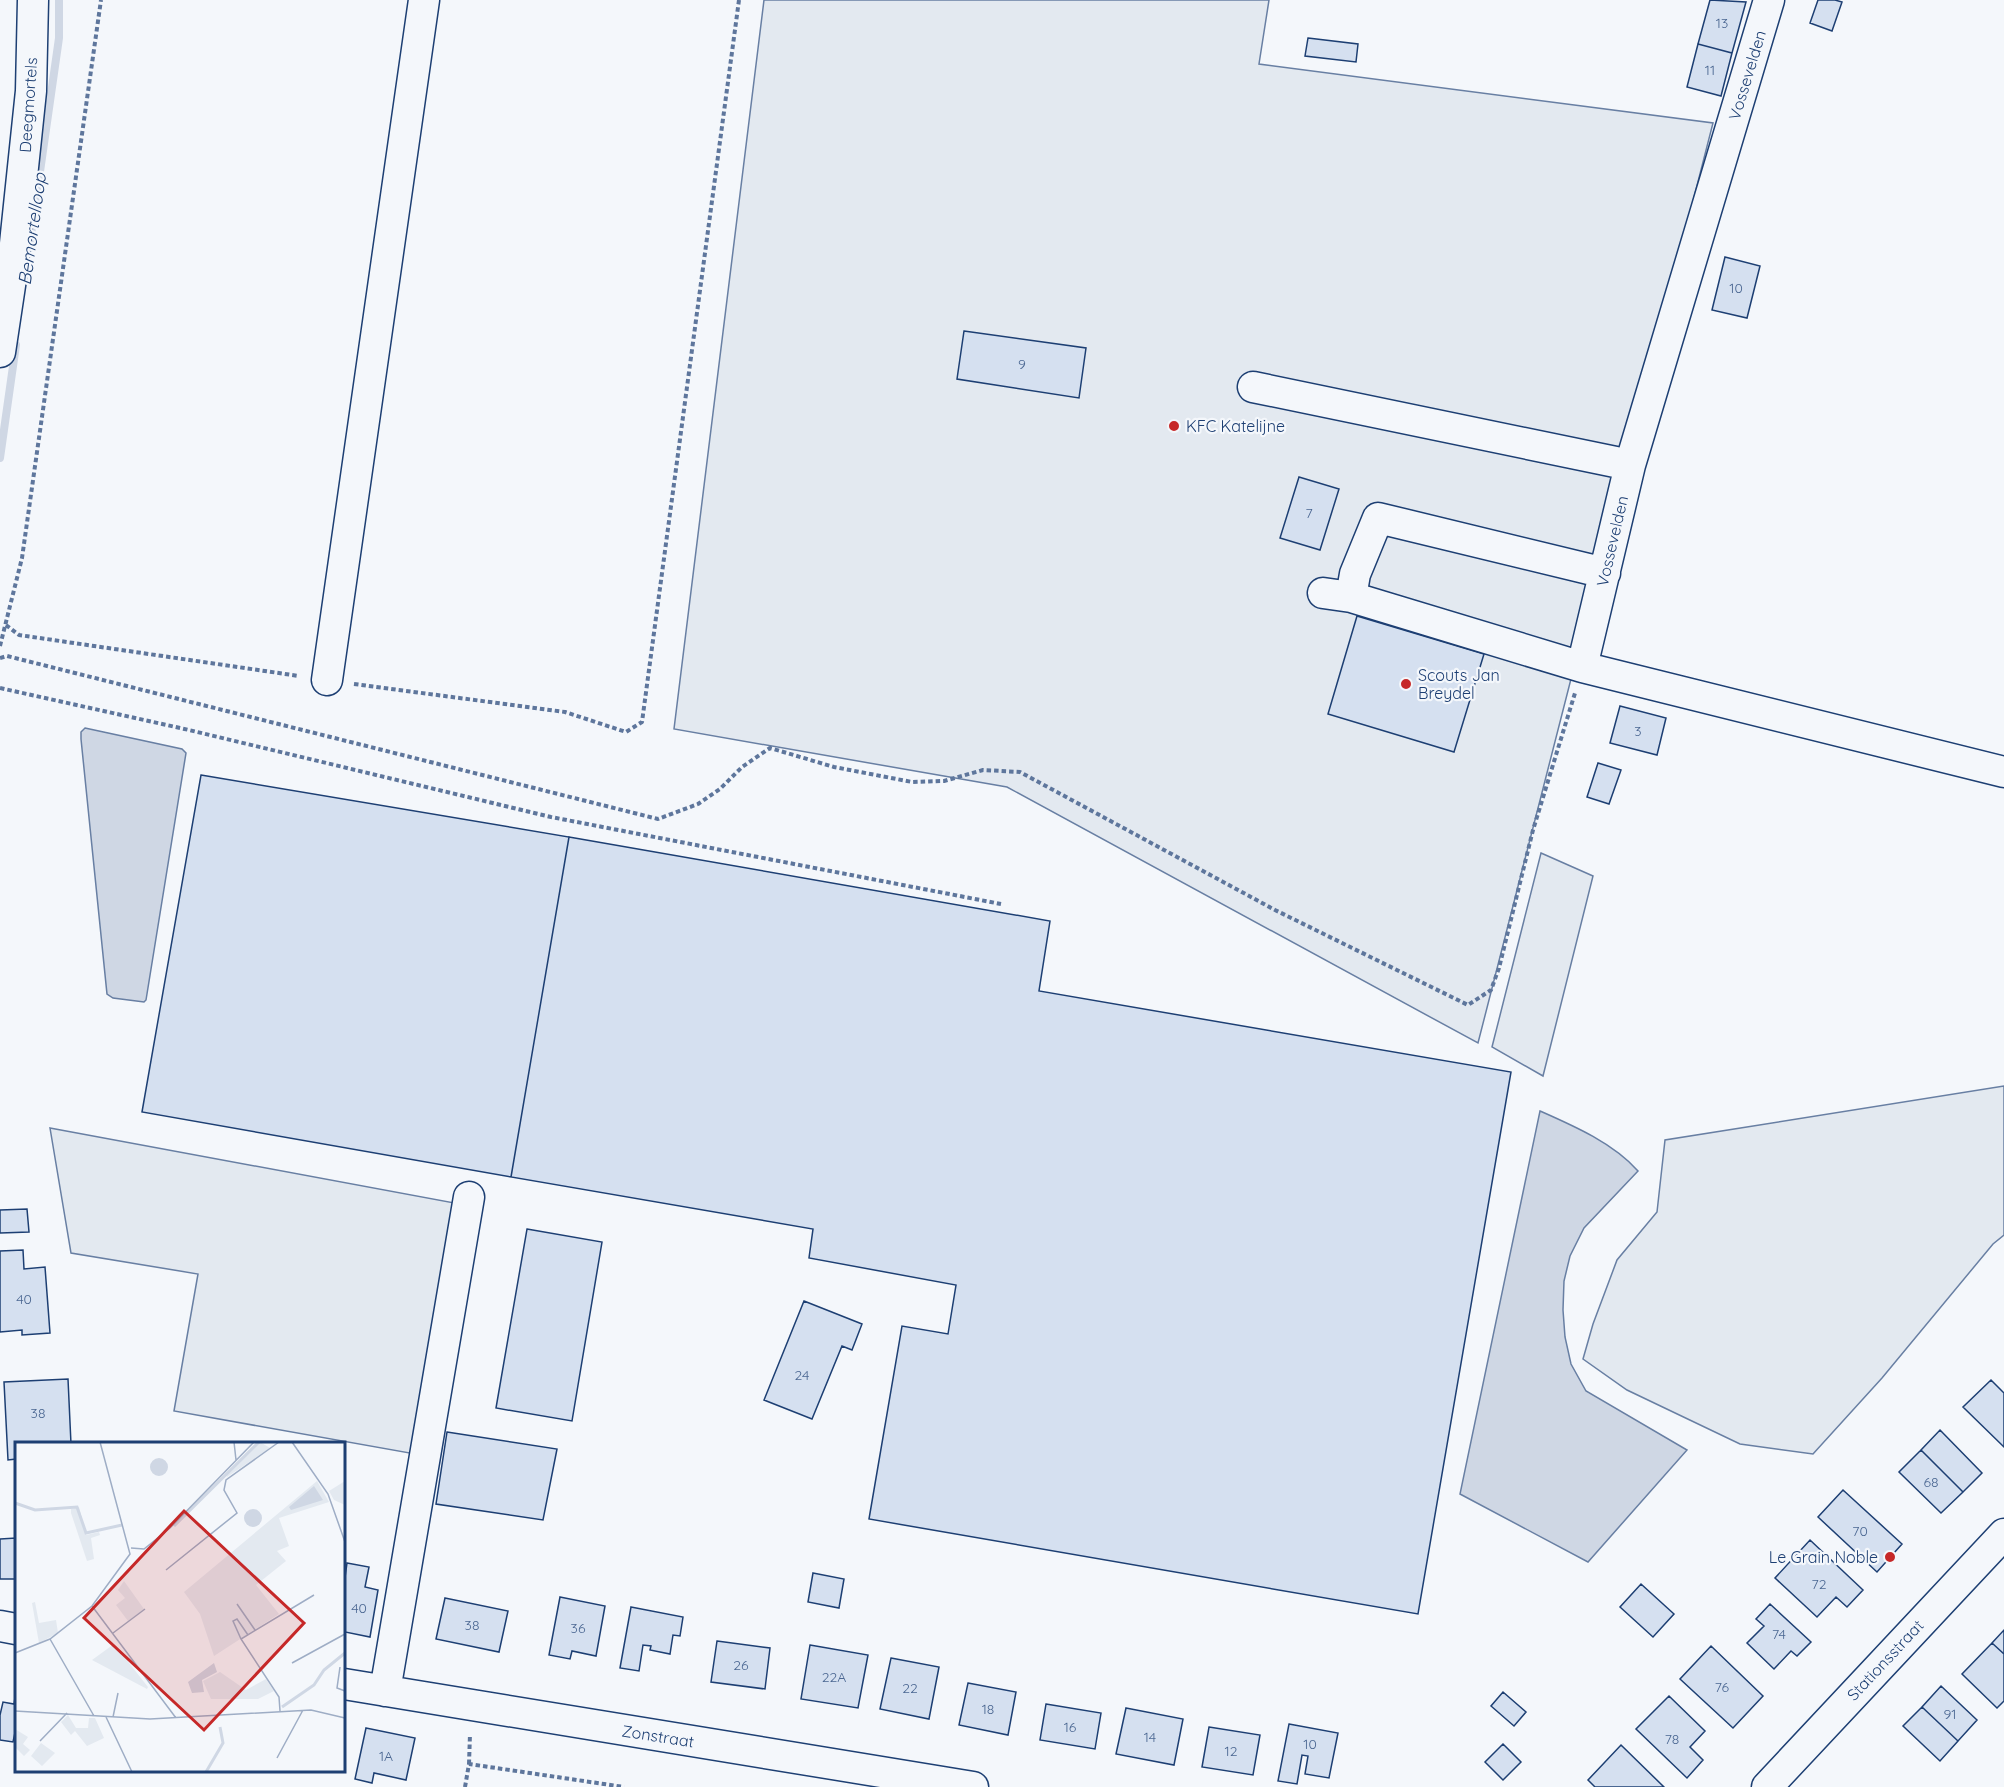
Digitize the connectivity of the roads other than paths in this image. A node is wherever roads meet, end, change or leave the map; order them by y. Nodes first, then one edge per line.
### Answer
1 (33, 0) edge
2 (424, 0) edge
3 (1769, 0) edge
4 (0, 352) edge
5 (1253, 387) dead end
6 (1630, 465) junction
7 (1605, 573) junction
8 (1582, 668) junction
9 (327, 680) road end
10 (2004, 772) edge
11 (469, 1197) dead end
12 (2004, 1534) edge
13 (0, 1626) edge
14 (15, 1629) edge
15 (345, 1684) edge
16 (384, 1691) junction
17 (973, 1787) edge
18 (1767, 1787) edge

1 - 4 street, Deegmortels
2 - 9 street
3 - 6 street, Vossevelden
5 - 6 street
6 - 7 street, Vossevelden
7 - 8 street, Vossevelden
7 - 8 street
8 - 10 street
11 - 16 street
12 - 18 street, Stationsstraat
13 - 14 street
15 - 16 street, Zonstraat
16 - 17 street, Zonstraat

